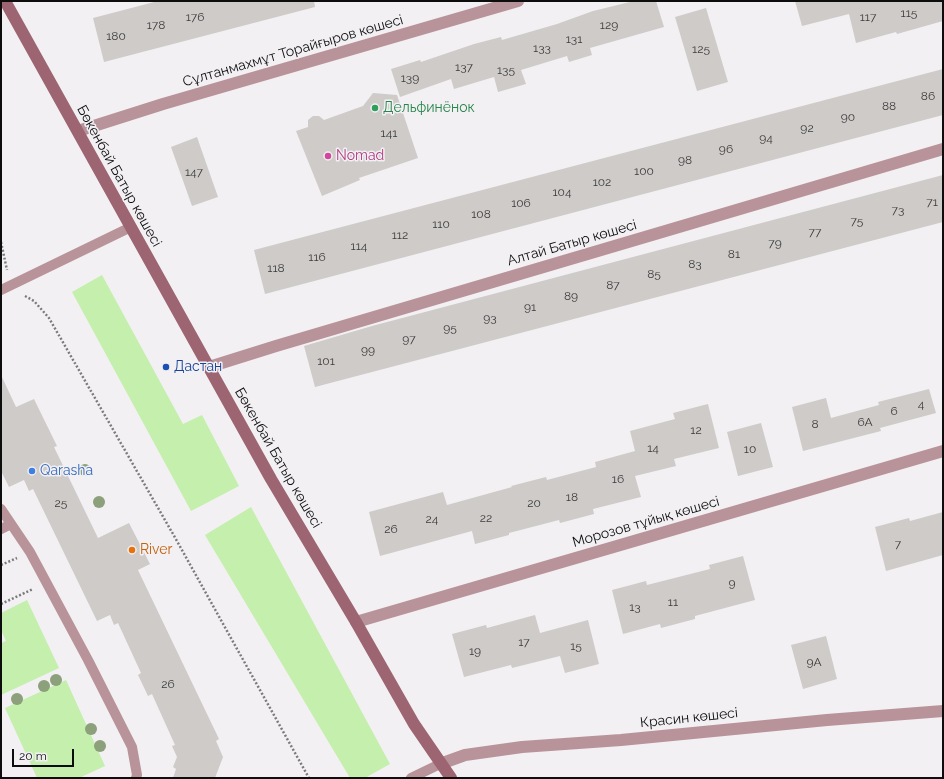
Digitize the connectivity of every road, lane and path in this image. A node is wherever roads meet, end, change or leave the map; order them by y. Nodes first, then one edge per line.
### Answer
1 (5, 1) edge
2 (518, 1) edge
3 (78, 131) junction
4 (943, 149) edge
5 (131, 227) junction
6 (1, 242) edge
7 (6, 269) dead end
8 (1, 290) edge
9 (24, 296) dead end
10 (209, 367) junction
11 (943, 450) edge
12 (1, 509) edge
13 (11, 524) junction
14 (1, 529) edge
15 (46, 582) junction
16 (1, 604) edge
17 (356, 622) junction
18 (943, 711) edge
19 (440, 764) junction
20 (136, 778) edge
21 (309, 778) edge
22 (410, 778) edge
23 (451, 778) edge

1 - 3 main road, Бөкенбай Батыр көшесі
2 - 3 street, Сұлтанмахмұт Торайғыров көшесі
3 - 5 main road, Бөкенбай Батыр көшесі
4 - 10 street, Алтай Батыр көшесі
5 - 8 lane
5 - 10 main road, Бөкенбай Батыр көшесі
6 - 7 path
9 - 21 path
10 - 17 main road, Бөкенбай Батыр көшесі
11 - 17 street, Морозов тұйық көшесі
12 - 13 lane
13 - 14 lane
13 - 15 lane
15 - 16 path
15 - 20 lane
17 - 19 main road, Бөкенбай Батыр көшесі
18 - 19 street, Красин көшесі
19 - 22 lane
19 - 23 main road, Бөкенбай Батыр көшесі

